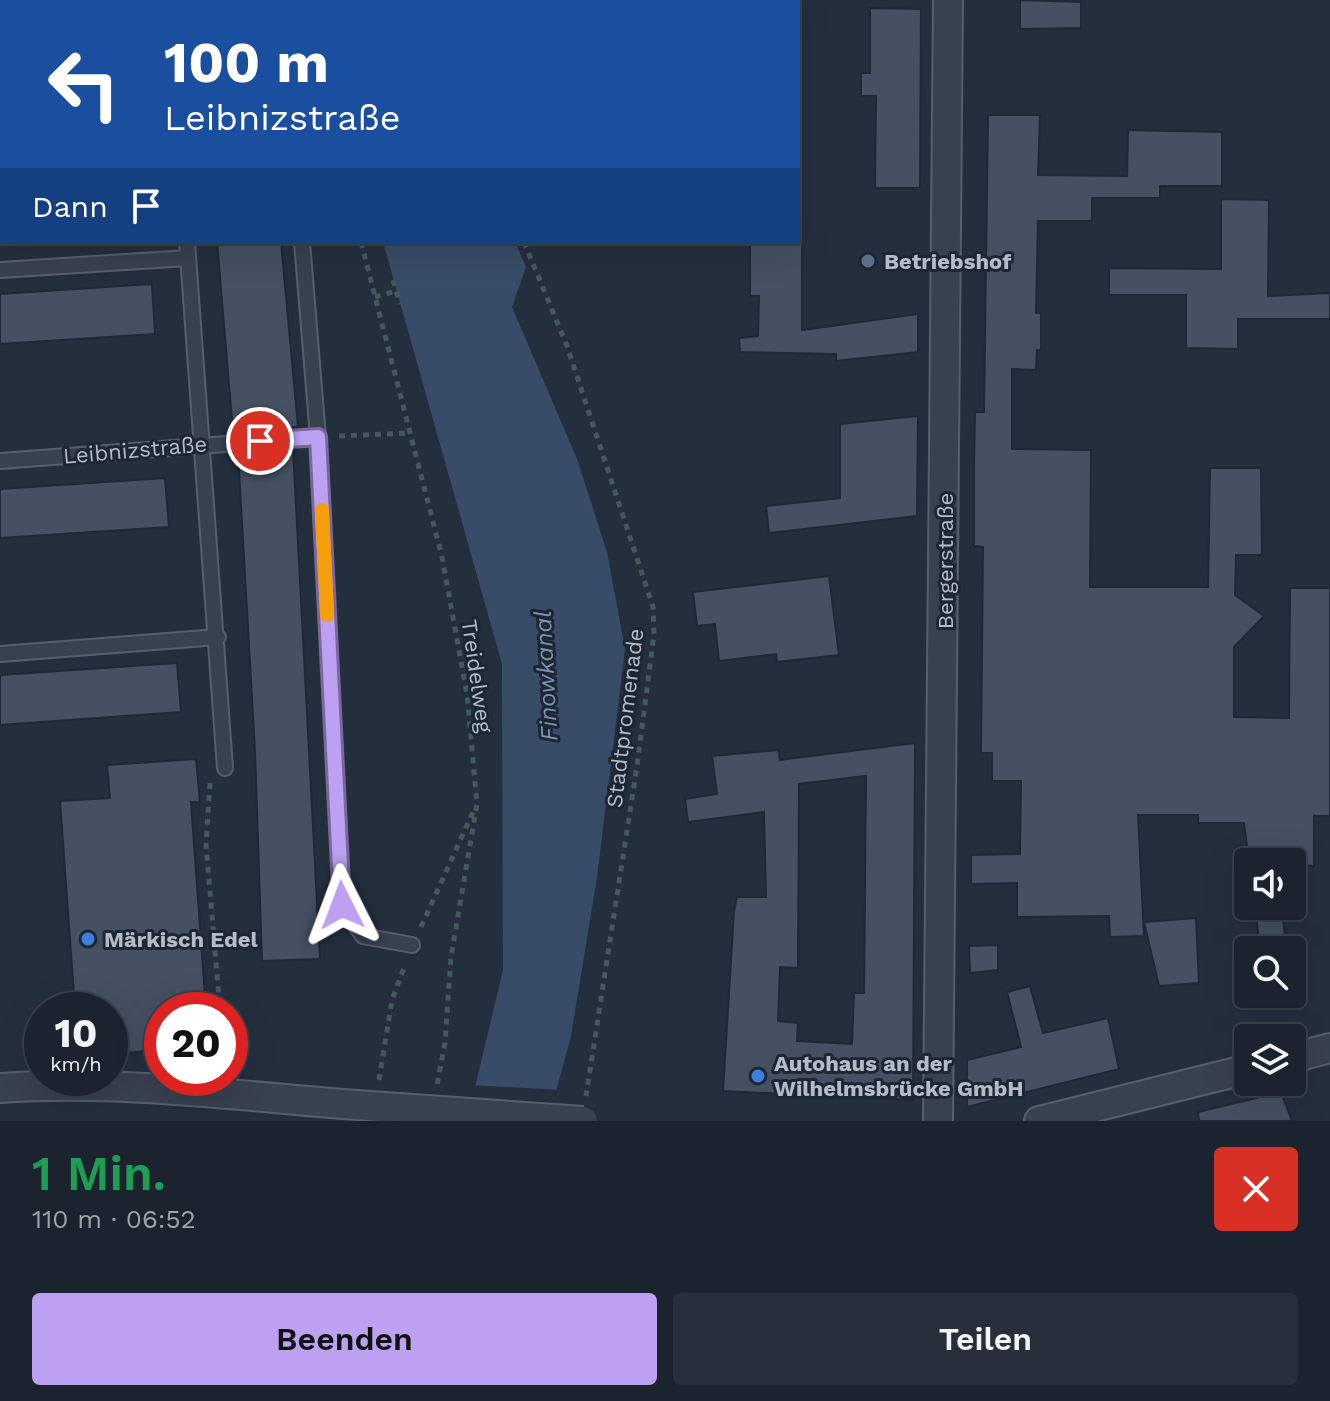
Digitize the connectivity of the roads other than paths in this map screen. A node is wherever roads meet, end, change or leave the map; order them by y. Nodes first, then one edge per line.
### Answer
1 (948, 0) edge
2 (187, 244) edge
3 (302, 244) edge
4 (188, 258) junction
5 (0, 270) edge
6 (318, 437) junction
7 (203, 445) junction
8 (0, 461) edge
9 (218, 637) junction
10 (0, 654) edge
11 (225, 768) dead end
12 (412, 945) dead end
13 (1330, 1048) edge
14 (1306, 1054) edge
15 (1234, 1072) edge
16 (0, 1088) edge
17 (584, 1113) edge
18 (938, 1121) edge
19 (1039, 1121) edge

1 - 18 street, Bergerstraße
2 - 4 lane
3 - 6 lane
4 - 5 lane
4 - 7 lane
6 - 7 lane, Leibnizstraße
6 - 12 lane
7 - 8 lane, Leibnizstraße
7 - 9 lane
9 - 10 lane
9 - 11 lane
13 - 14 street
15 - 19 street
16 - 17 street, bridge

